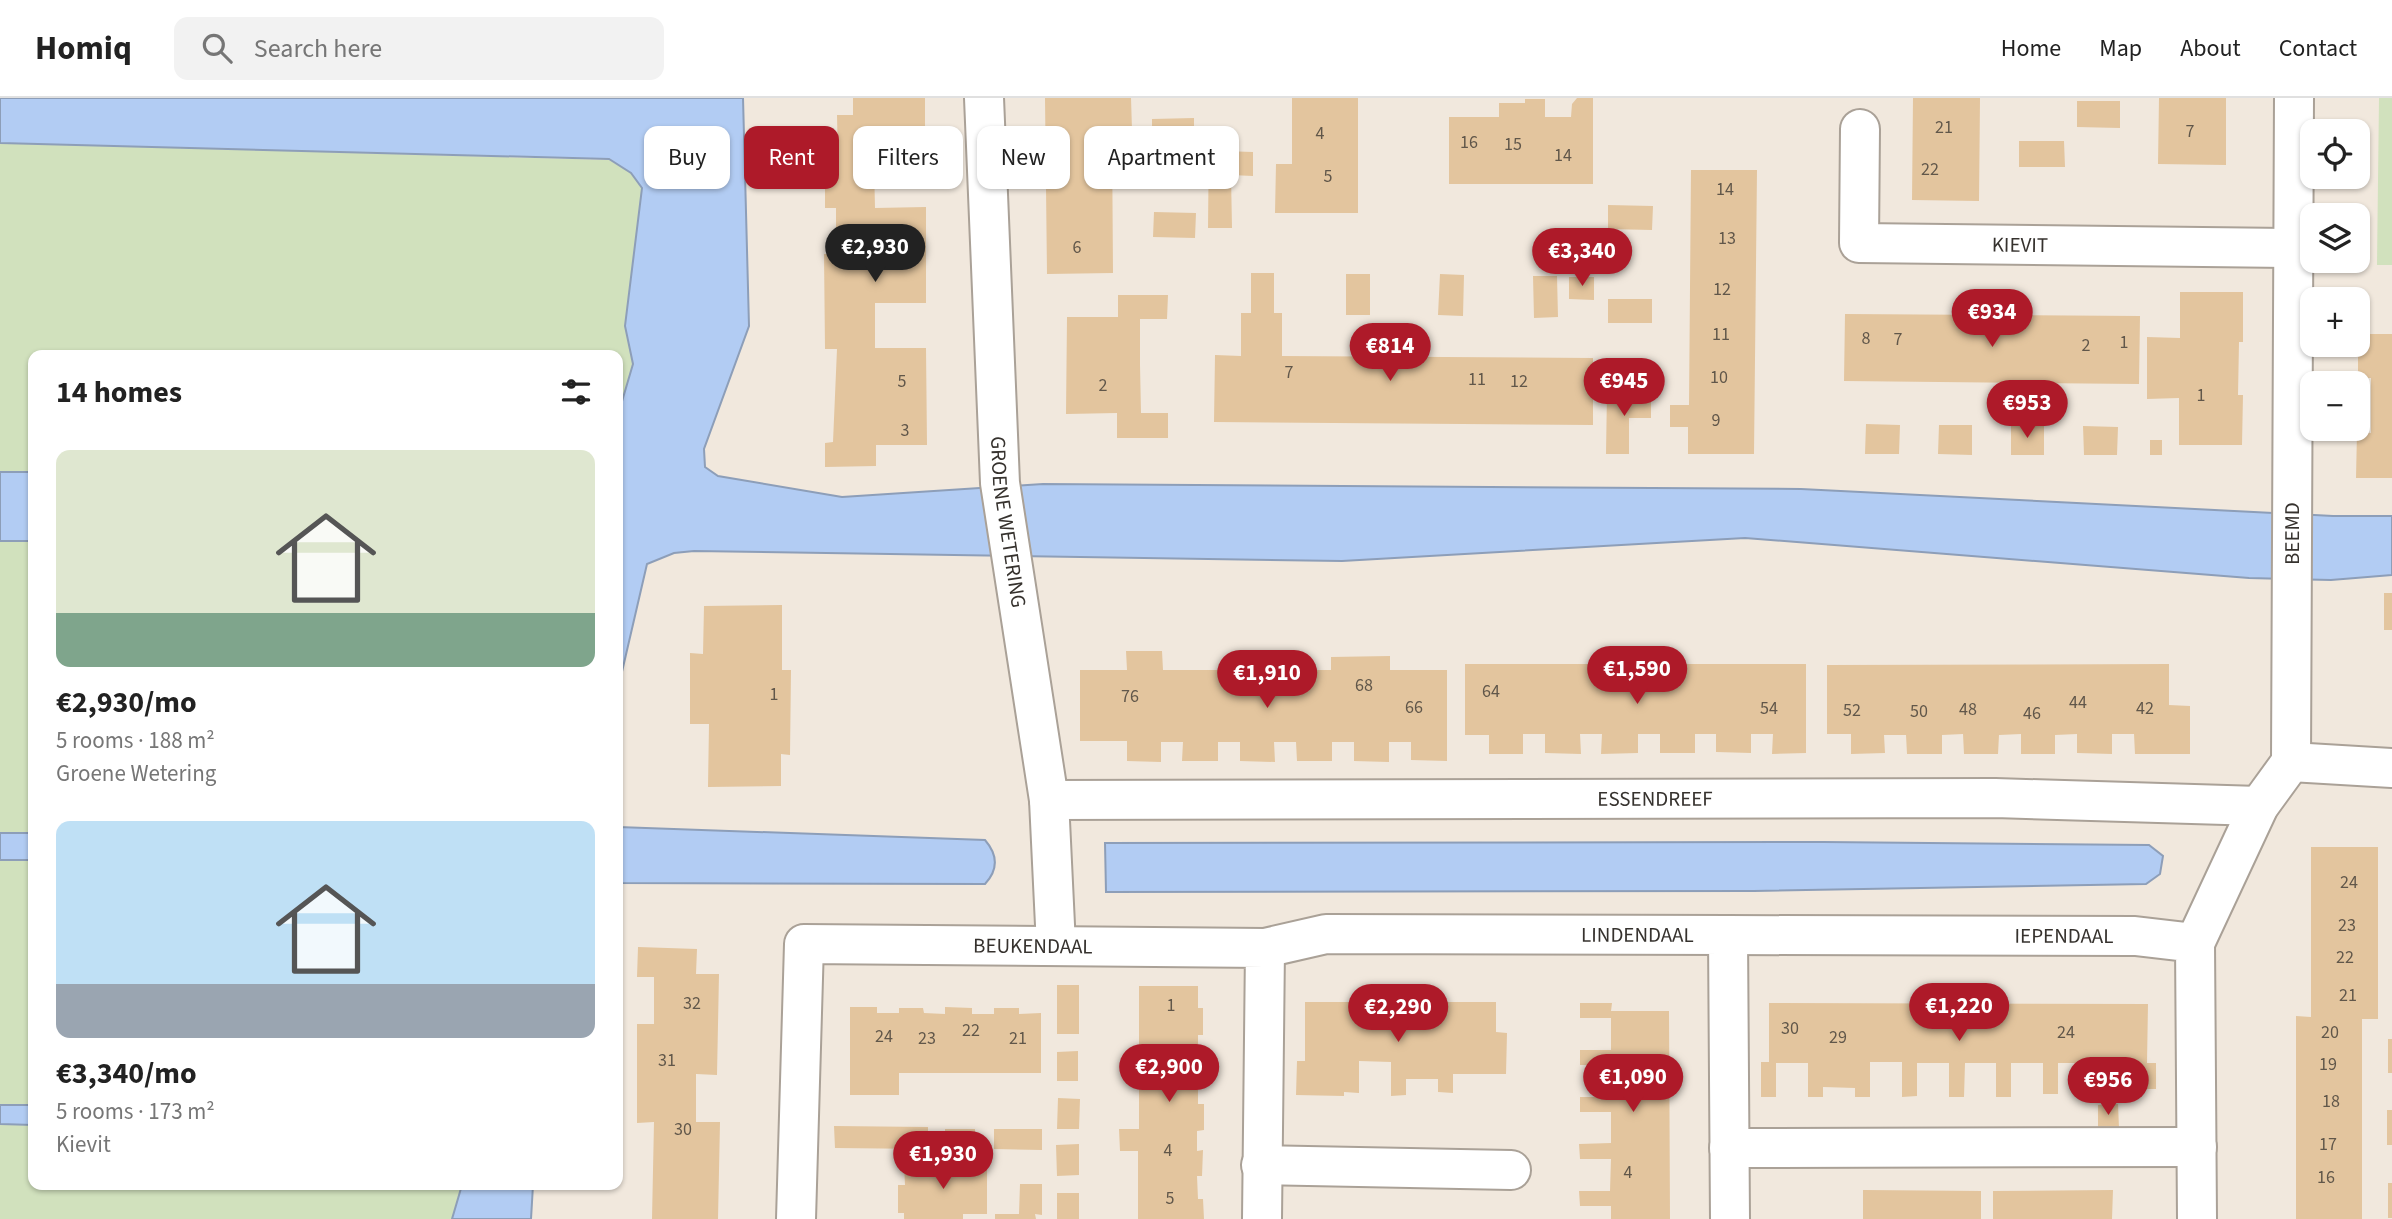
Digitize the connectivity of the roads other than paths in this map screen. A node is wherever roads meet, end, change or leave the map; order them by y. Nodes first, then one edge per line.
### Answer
1 (984, 98) edge
2 (2294, 98) edge
3 (1860, 129) dead end
4 (2295, 248) junction
5 (2291, 762) junction
6 (2392, 768) edge
7 (1049, 800) junction
8 (2259, 806) junction
9 (1728, 935) junction
10 (2195, 943) junction
11 (1056, 946) junction
12 (1265, 947) junction
13 (2197, 1147) junction
14 (1729, 1148) junction
15 (1261, 1166) junction
16 (1511, 1170) dead end
17 (796, 1219) edge
18 (1262, 1219) edge
19 (1730, 1219) edge
20 (2197, 1219) edge

1 - 7 street, GROENE WETERING
2 - 4 street, BEEMD
3 - 4 street, KIEVIT
4 - 5 street, BEEMD
5 - 6 street
5 - 8 street
7 - 8 street, ESSENDREEF
7 - 11 street, GROENE WETERING
8 - 10 street
9 - 10 street, IEPENDAAL
9 - 12 street, LINDENDAAL
9 - 14 street
10 - 13 street
11 - 12 street, BEUKENDAAL
11 - 17 street, BEUKENDAAL
12 - 15 street
13 - 14 street
13 - 20 street
14 - 19 street
15 - 16 street
15 - 18 street

